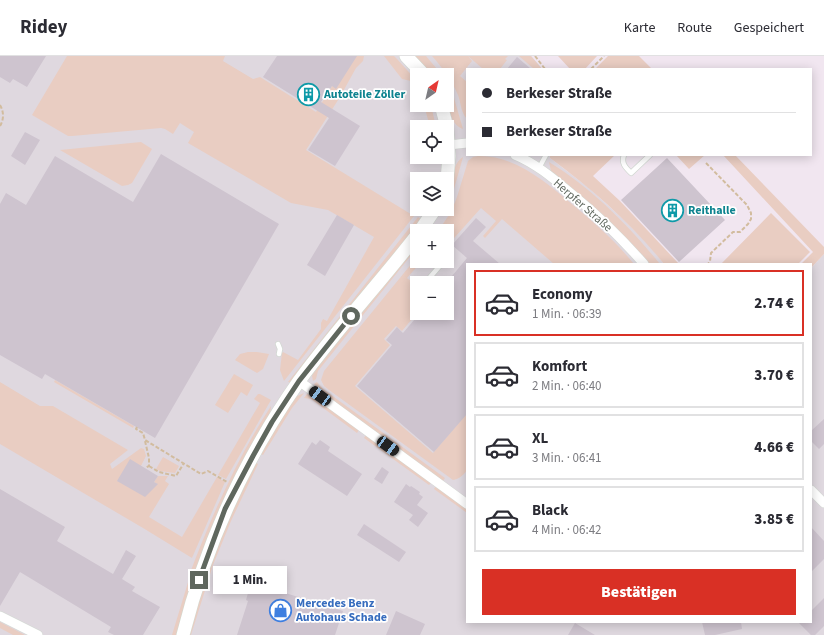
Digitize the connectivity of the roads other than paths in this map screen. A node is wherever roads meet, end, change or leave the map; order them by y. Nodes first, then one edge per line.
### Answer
1 (406, 56) edge
2 (417, 68) edge
3 (466, 143) edge
4 (454, 144) edge
5 (517, 156) edge
6 (545, 156) edge
7 (624, 156) edge
8 (649, 156) edge
9 (539, 168) junction
10 (410, 244) edge
11 (643, 263) edge
12 (438, 268) edge
13 (431, 276) edge
14 (278, 344) dead end
15 (279, 354) dead end
16 (299, 381) junction
17 (812, 491) edge
18 (466, 503) edge
19 (824, 503) edge
20 (0, 616) edge
21 (38, 635) edge
22 (183, 635) edge

1 - 2 main road
3 - 4 street
5 - 9 street, Herpfer Straße
6 - 9 lane
7 - 8 lane
9 - 11 street, Herpfer Straße
10 - 16 main road
12 - 13 lane
14 - 15 lane
16 - 18 street
16 - 22 main road
17 - 19 street
20 - 21 street

